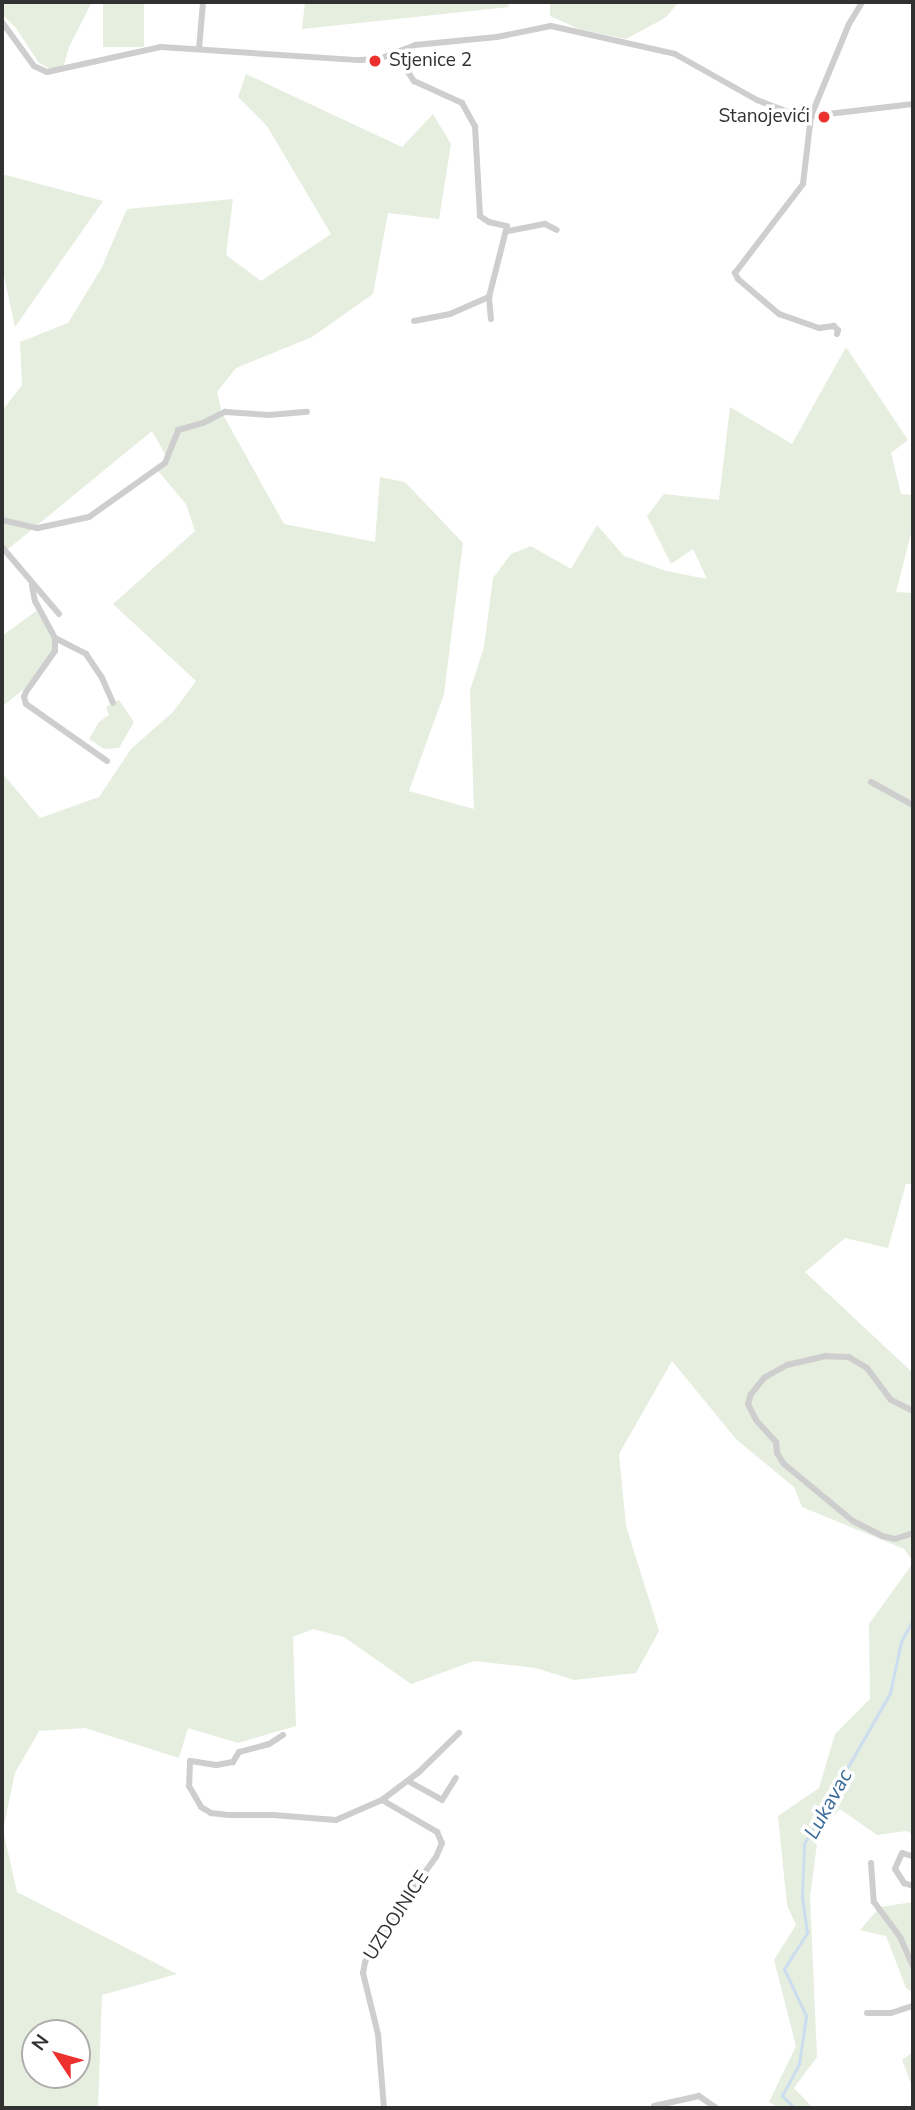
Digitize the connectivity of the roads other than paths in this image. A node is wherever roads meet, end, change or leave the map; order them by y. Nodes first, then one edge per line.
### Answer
1 (203, 2) edge
2 (862, 2) edge
3 (2, 22) edge
4 (200, 49) junction
5 (395, 51) junction
6 (913, 104) edge
7 (811, 116) junction
8 (557, 230) dead end
9 (508, 231) junction
10 (489, 297) junction
11 (491, 319) dead end
12 (414, 321) dead end
13 (836, 334) dead end
14 (307, 412) dead end
15 (2, 520) edge
16 (2, 547) edge
17 (33, 586) junction
18 (60, 614) dead end
19 (55, 638) junction
20 (113, 703) dead end
21 (107, 761) dead end
22 (871, 782) dead end
23 (913, 805) edge
24 (913, 1411) edge
25 (913, 1533) edge
26 (459, 1733) dead end
27 (283, 1735) dead end
28 (456, 1778) dead end
29 (408, 1781) junction
30 (382, 1800) junction
31 (912, 1856) edge
32 (871, 1864) dead end
33 (913, 1886) edge
34 (913, 1966) edge
35 (913, 2006) edge
36 (867, 2013) dead end
37 (654, 2106) dead end
38 (384, 2108) edge
39 (716, 2108) edge

1 - 4 street
2 - 7 street
3 - 4 street
4 - 5 street
5 - 7 street
5 - 9 street
6 - 7 street
7 - 13 street
8 - 9 street
9 - 10 street
10 - 11 street
10 - 12 street
14 - 15 street
16 - 17 street
17 - 18 street
17 - 19 street
19 - 20 street
19 - 21 street
22 - 23 street
24 - 25 street
26 - 29 street
27 - 30 street
28 - 29 street
29 - 30 street
30 - 38 street, UZDOJNICE
31 - 33 street
32 - 34 street
35 - 36 street
37 - 39 street

